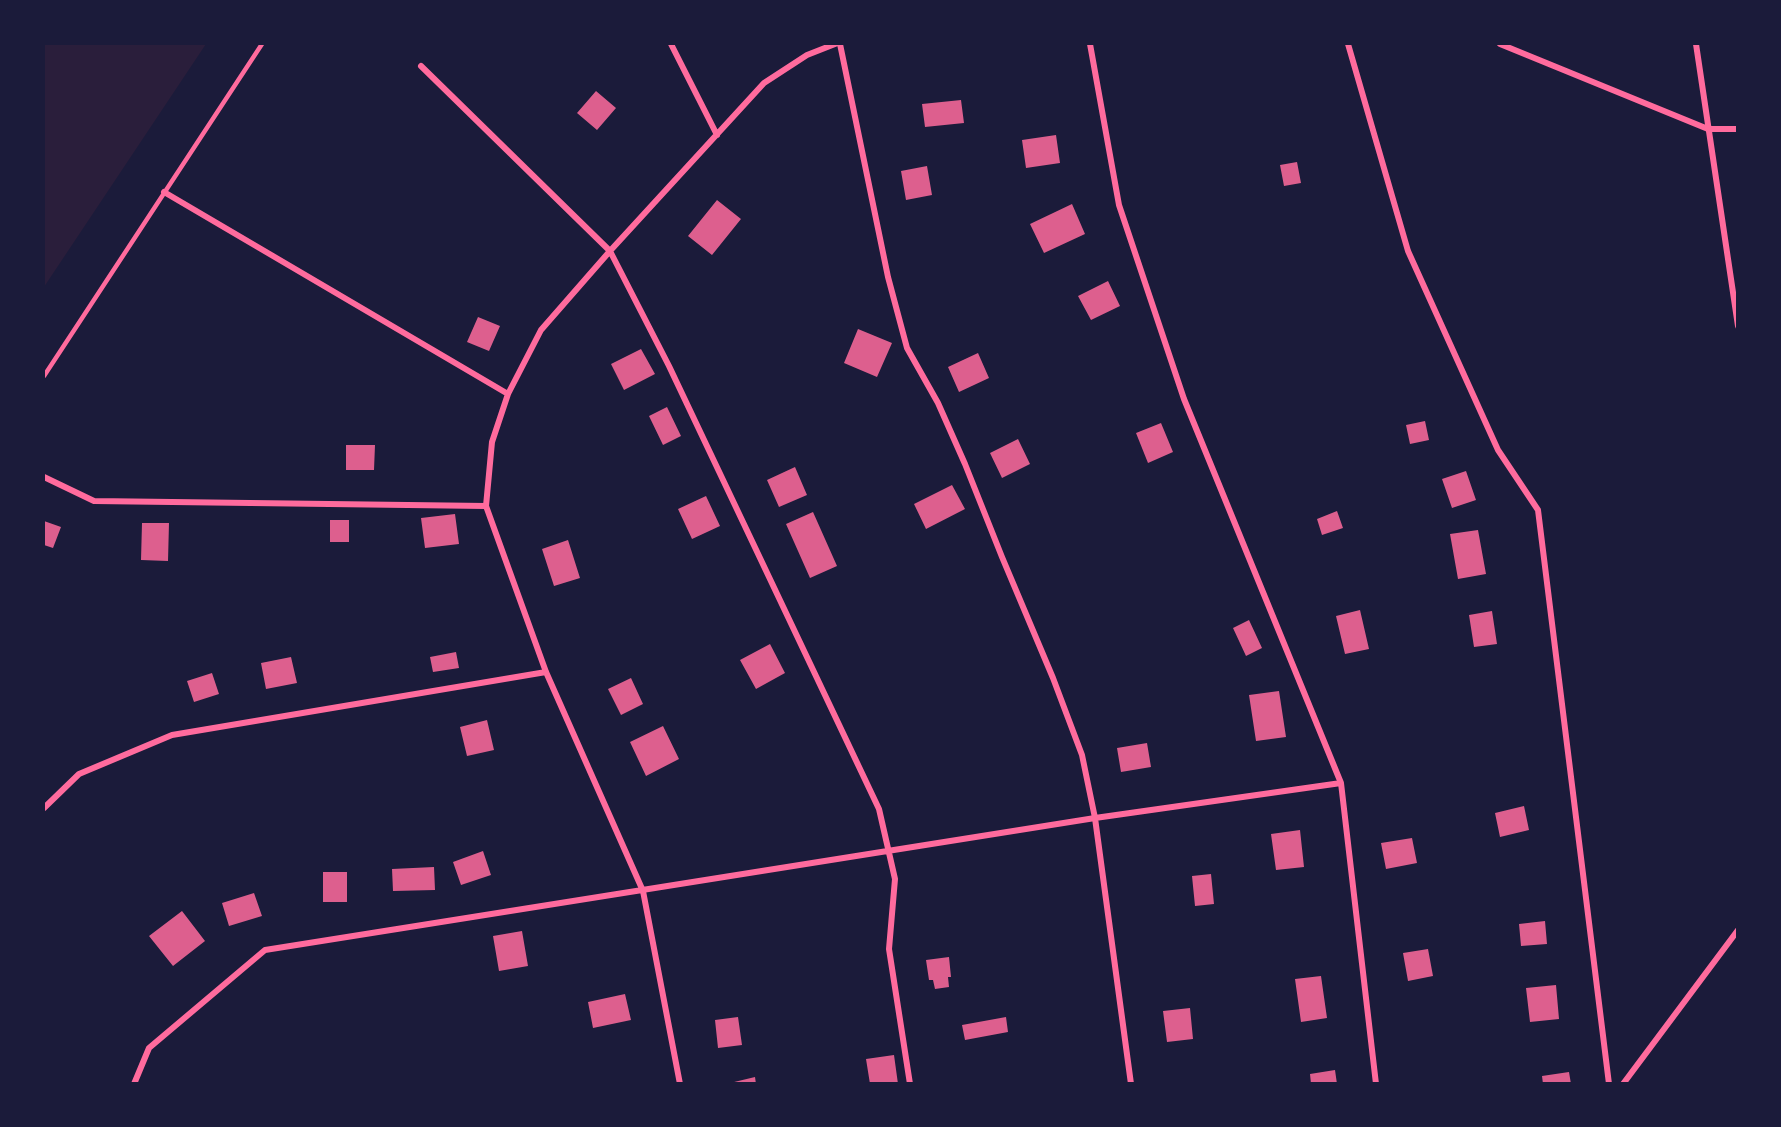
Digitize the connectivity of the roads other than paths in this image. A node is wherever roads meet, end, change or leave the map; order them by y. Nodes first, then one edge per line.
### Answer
1 (262, 44) edge
2 (671, 44) edge
3 (835, 44) edge
4 (840, 44) edge
5 (1090, 44) edge
6 (1348, 44) edge
7 (1500, 44) edge
8 (1696, 44) edge
9 (421, 66) dead end
10 (1708, 129) junction
11 (1737, 129) edge
12 (717, 135) junction
13 (164, 192) junction
14 (610, 250) junction
15 (1737, 326) edge
16 (44, 376) edge
17 (508, 394) junction
18 (44, 477) edge
19 (486, 506) junction
20 (546, 672) junction
21 (1341, 783) junction
22 (44, 808) edge
23 (1095, 818) junction
24 (888, 851) junction
25 (643, 891) junction
26 (1737, 930) edge
27 (134, 1083) edge
28 (680, 1083) edge
29 (910, 1083) edge
30 (1131, 1083) edge
31 (1376, 1083) edge
32 (1609, 1083) edge
33 (1623, 1083) edge

1 - 13 lane
2 - 12 street
3 - 12 street
4 - 23 street
5 - 21 street
6 - 32 street
7 - 10 street
8 - 10 street
9 - 14 street
10 - 11 street
10 - 15 street
12 - 14 street
13 - 16 lane
13 - 17 street
14 - 17 street
14 - 24 street
17 - 19 street
18 - 19 street
19 - 20 street
20 - 22 street
20 - 25 street
21 - 23 street
21 - 31 street
23 - 24 street
23 - 30 street
24 - 25 street
24 - 29 street
25 - 27 street
25 - 28 street
26 - 33 street

